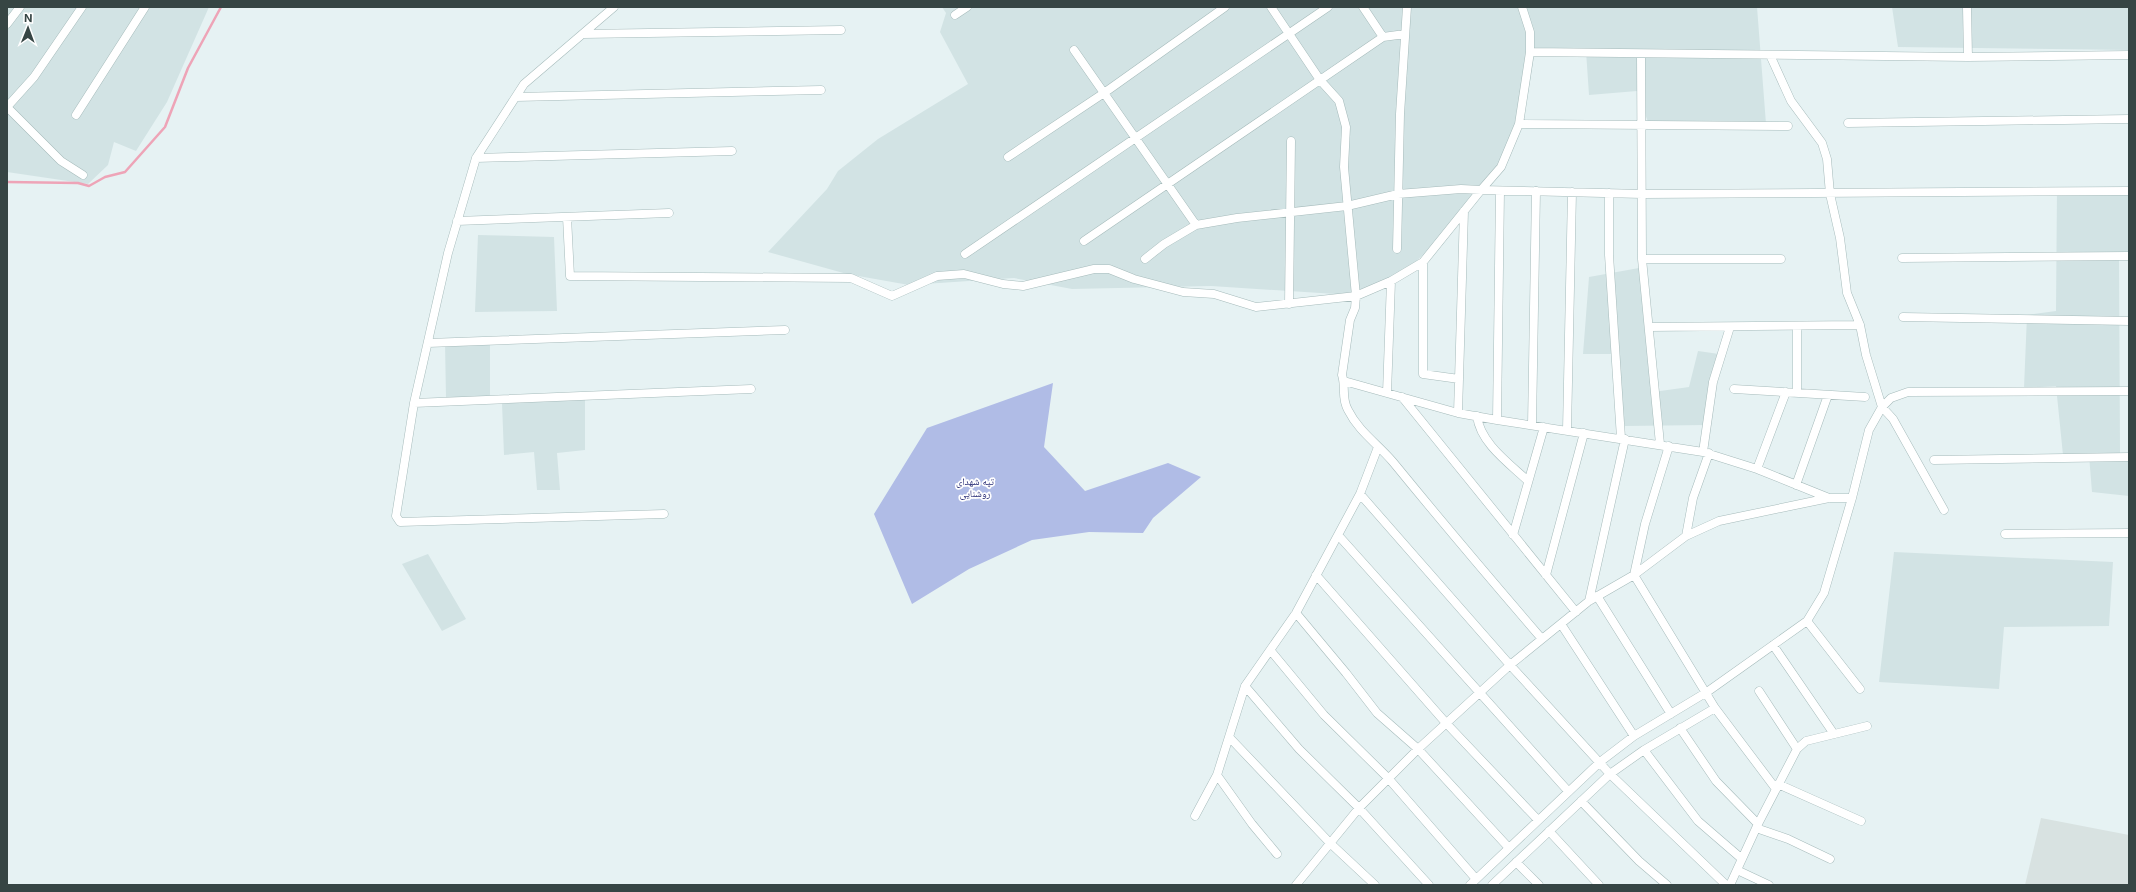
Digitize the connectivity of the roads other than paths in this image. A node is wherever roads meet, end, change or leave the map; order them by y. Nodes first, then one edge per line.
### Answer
1 (20, 7) edge
2 (82, 7) edge
3 (145, 7) edge
4 (614, 7) edge
5 (967, 7) edge
6 (1224, 7) edge
7 (1271, 7) edge
8 (1328, 7) edge
9 (1363, 7) edge
10 (1407, 7) edge
11 (1522, 7) edge
12 (1967, 7) edge
13 (955, 16) dead end
14 (7, 24) edge
15 (841, 30) dead end
16 (583, 34) junction
17 (1289, 34) junction
18 (1405, 34) junction
19 (1383, 37) junction
20 (1074, 50) dead end
21 (1530, 52) junction
22 (1641, 54) junction
23 (1770, 55) junction
24 (2129, 55) edge
25 (1968, 57) junction
26 (1320, 80) junction
27 (821, 90) dead end
28 (1104, 93) junction
29 (516, 97) junction
30 (7, 107) edge
31 (76, 115) dead end
32 (2129, 119) edge
33 (1848, 123) dead end
34 (1519, 124) junction
35 (1641, 126) junction
36 (1788, 126) dead end
37 (1135, 138) junction
38 (1291, 141) dead end
39 (732, 151) dead end
40 (1008, 157) dead end
41 (476, 158) junction
42 (83, 176) dead end
43 (1166, 185) junction
44 (1481, 190) junction
45 (1500, 191) junction
46 (2129, 191) edge
47 (1536, 192) junction
48 (1572, 192) junction
49 (1608, 193) junction
50 (1398, 194) junction
51 (1642, 194) junction
52 (1830, 194) junction
53 (1347, 206) junction
54 (1464, 211) junction
55 (1290, 212) junction
56 (669, 213) dead end
57 (567, 217) junction
58 (457, 221) junction
59 (1196, 225) junction
60 (1084, 241) dead end
61 (1397, 249) dead end
62 (965, 254) dead end
63 (2129, 256) edge
64 (1902, 258) dead end
65 (1145, 259) dead end
66 (1642, 259) junction
67 (1782, 259) dead end
68 (1423, 262) junction
69 (1391, 281) junction
70 (1356, 296) junction
71 (1289, 304) junction
72 (1903, 317) dead end
73 (2129, 321) edge
74 (1860, 325) junction
75 (1797, 326) junction
76 (1649, 327) junction
77 (1730, 327) junction
78 (785, 330) dead end
79 (428, 343) junction
80 (1459, 379) junction
81 (1344, 381) junction
82 (751, 389) dead end
83 (1734, 389) dead end
84 (2129, 391) edge
85 (1786, 392) junction
86 (1387, 393) junction
87 (1797, 393) junction
88 (1828, 395) junction
89 (1402, 397) junction
90 (1865, 397) dead end
91 (414, 403) junction
92 (1882, 407) junction
93 (1458, 412) junction
94 (1477, 416) junction
95 (1497, 420) junction
96 (1532, 425) junction
97 (1544, 427) junction
98 (1567, 430) junction
99 (1584, 433) junction
100 (1623, 439) junction
101 (1660, 444) junction
102 (1669, 446) junction
103 (1378, 447) junction
104 (1706, 452) junction
105 (2129, 457) edge
106 (1934, 460) dead end
107 (1757, 469) junction
108 (1528, 481) junction
109 (1796, 485) junction
110 (1360, 494) junction
111 (1829, 498) junction
112 (1852, 498) junction
113 (1944, 510) dead end
114 (664, 514) dead end
115 (2129, 533) edge
116 (2005, 534) dead end
117 (1338, 535) junction
118 (1514, 535) junction
119 (1686, 536) junction
120 (1316, 575) junction
121 (1546, 575) junction
122 (1634, 575) junction
123 (1597, 596) junction
124 (1589, 601) junction
125 (1576, 612) junction
126 (1296, 613) junction
127 (1807, 621) junction
128 (1561, 624) junction
129 (1542, 639) junction
130 (1773, 645) junction
131 (1271, 650) junction
132 (1510, 665) junction
133 (1245, 686) junction
134 (1860, 689) dead end
135 (1759, 691) dead end
136 (1707, 692) junction
137 (1479, 693) junction
138 (1715, 708) junction
139 (1671, 714) junction
140 (1446, 723) junction
141 (1867, 726) dead end
142 (1680, 728) junction
143 (1834, 734) junction
144 (1634, 736) junction
145 (1230, 738) junction
146 (1418, 749) junction
147 (1797, 749) junction
148 (1644, 750) junction
149 (1600, 762) junction
150 (1610, 774) junction
151 (1217, 775) junction
152 (1388, 778) junction
153 (1777, 787) junction
154 (1568, 791) junction
155 (1581, 801) junction
156 (1359, 808) junction
157 (1195, 816) dead end
158 (1538, 820) junction
159 (1862, 821) dead end
160 (1757, 826) junction
161 (1549, 831) junction
162 (1330, 843) junction
163 (1509, 848) junction
164 (1277, 854) dead end
165 (1742, 859) junction
166 (1830, 859) dead end
167 (1516, 862) junction
168 (1737, 870) junction
169 (1476, 879) junction
170 (1296, 885) edge
171 (1375, 885) edge
172 (1429, 885) edge
173 (1470, 885) edge
174 (1492, 885) edge
175 (1539, 885) edge
176 (1599, 885) edge
177 (1667, 885) edge
178 (1726, 885) edge
179 (1730, 885) edge
180 (1769, 885) edge

1 - 14 street
2 - 30 street
3 - 31 street
4 - 16 street
5 - 13 street
6 - 28 street
7 - 17 street
8 - 17 street
9 - 19 street
10 - 18 street
11 - 21 street
12 - 25 street
15 - 16 street
16 - 29 street
17 - 26 street
17 - 37 street
18 - 19 street
18 - 50 street
19 - 26 street
20 - 28 street
21 - 22 street
21 - 34 street
22 - 23 street
22 - 35 street
23 - 25 street
23 - 52 street
24 - 25 street
26 - 43 street
26 - 53 street
27 - 29 street
28 - 37 street
28 - 40 street
29 - 41 street
30 - 42 street
32 - 33 street
34 - 35 street
34 - 44 street
35 - 36 street
35 - 51 street
37 - 43 street
37 - 62 street
38 - 55 street
39 - 41 street
41 - 58 street
43 - 59 street
43 - 60 street
44 - 45 street
44 - 50 street
44 - 54 street
45 - 47 street
45 - 95 street
46 - 52 street
47 - 48 street
47 - 96 street
48 - 49 street
48 - 98 street
49 - 51 street
49 - 100 street
50 - 53 street
50 - 61 street
51 - 52 street
51 - 66 street
52 - 74 street
53 - 55 street
53 - 70 street
54 - 68 street
54 - 80 street
55 - 59 street
55 - 71 street
56 - 57 street
57 - 58 street
57 - 71 street
58 - 79 street
59 - 65 street
63 - 64 street
66 - 67 street
66 - 76 street
68 - 69 street
68 - 80 street
69 - 70 street
69 - 86 street
70 - 71 street
70 - 81 street
72 - 73 street
74 - 75 street
74 - 92 street
75 - 77 street
75 - 87 street
76 - 77 street
76 - 101 street
77 - 104 street
78 - 79 street
79 - 91 street
80 - 93 street
81 - 86 street
81 - 103 street
82 - 91 street
83 - 85 street
84 - 92 street
85 - 87 street
85 - 107 street
86 - 89 street
87 - 88 street
88 - 90 street
88 - 109 street
89 - 93 street
89 - 118 street
91 - 114 street
92 - 112 street
92 - 113 street
93 - 94 street
94 - 95 street
94 - 108 street
95 - 96 street
96 - 97 street
97 - 98 street
97 - 108 street
98 - 99 street
99 - 100 street
99 - 121 street
100 - 101 street
100 - 124 street
101 - 102 street
102 - 104 street
102 - 122 street
103 - 110 street
103 - 129 street
104 - 107 street
104 - 119 street
105 - 106 street
107 - 109 street
108 - 118 street
109 - 111 street
110 - 117 street
110 - 132 street
111 - 112 street
111 - 119 street
112 - 127 street
115 - 116 street
117 - 120 street
117 - 137 street
118 - 121 street
119 - 122 street
120 - 126 street
120 - 140 street
121 - 125 street
122 - 123 street
122 - 136 street
123 - 124 street
123 - 139 street
124 - 125 street
125 - 128 street
126 - 131 street
126 - 146 street
127 - 130 street
127 - 134 street
128 - 129 street
128 - 144 street
129 - 132 street
130 - 136 street
130 - 143 street
131 - 133 street
131 - 152 street
132 - 137 street
132 - 149 street
133 - 145 street
133 - 156 street
135 - 147 street
136 - 138 street
136 - 139 street
137 - 140 street
137 - 154 street
138 - 142 street
138 - 153 street
139 - 144 street
140 - 146 street
140 - 158 street
141 - 143 street
142 - 148 street
142 - 160 street
143 - 147 street
144 - 149 street
145 - 151 street
145 - 162 street
146 - 152 street
146 - 163 street
147 - 153 street
148 - 150 street
148 - 165 street
149 - 150 street
149 - 154 street
150 - 155 street
150 - 178 street
151 - 157 street
151 - 164 street
152 - 156 street
152 - 169 street
153 - 159 street
153 - 160 street
154 - 158 street
155 - 161 street
155 - 177 street
156 - 162 street
156 - 172 street
158 - 163 street
160 - 165 street
160 - 166 street
161 - 167 street
161 - 176 street
162 - 170 street
162 - 171 street
163 - 169 street
165 - 168 street
167 - 174 street
167 - 175 street
168 - 179 street
168 - 180 street
169 - 173 street

